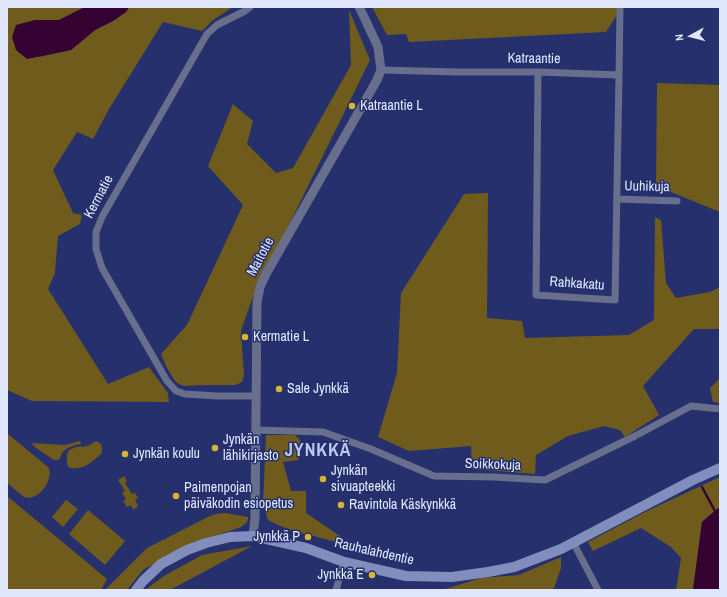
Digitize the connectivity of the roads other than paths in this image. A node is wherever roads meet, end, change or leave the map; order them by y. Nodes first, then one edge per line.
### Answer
1 (250, 7) edge
2 (358, 7) edge
3 (620, 7) edge
4 (381, 70) junction
5 (538, 72) junction
6 (619, 75) junction
7 (617, 199) junction
8 (677, 201) dead end
9 (256, 396) junction
10 (720, 409) edge
11 (256, 430) junction
12 (720, 468) edge
13 (253, 536) junction
14 (573, 542) junction
15 (344, 562) junction
16 (136, 590) edge
17 (336, 590) edge
18 (598, 590) edge

1 - 9 street, Kermatie
2 - 4 street
3 - 6 street
4 - 5 street, Katraantie
4 - 9 street, Maitotie
5 - 6 street, Katraantie
5 - 7 street, Rahkakatu
6 - 7 street, Rahkakatu
7 - 8 street, Uuhikuja
9 - 11 street, Maitotie
10 - 11 street, Soikkokuja
11 - 13 street, Maitotie
12 - 14 main road, Rauhalahdentie
13 - 15 main road, Rauhalahdentie
13 - 16 main road, Rauhalahdentie
14 - 15 main road, Rauhalahdentie
14 - 18 street
15 - 17 street

